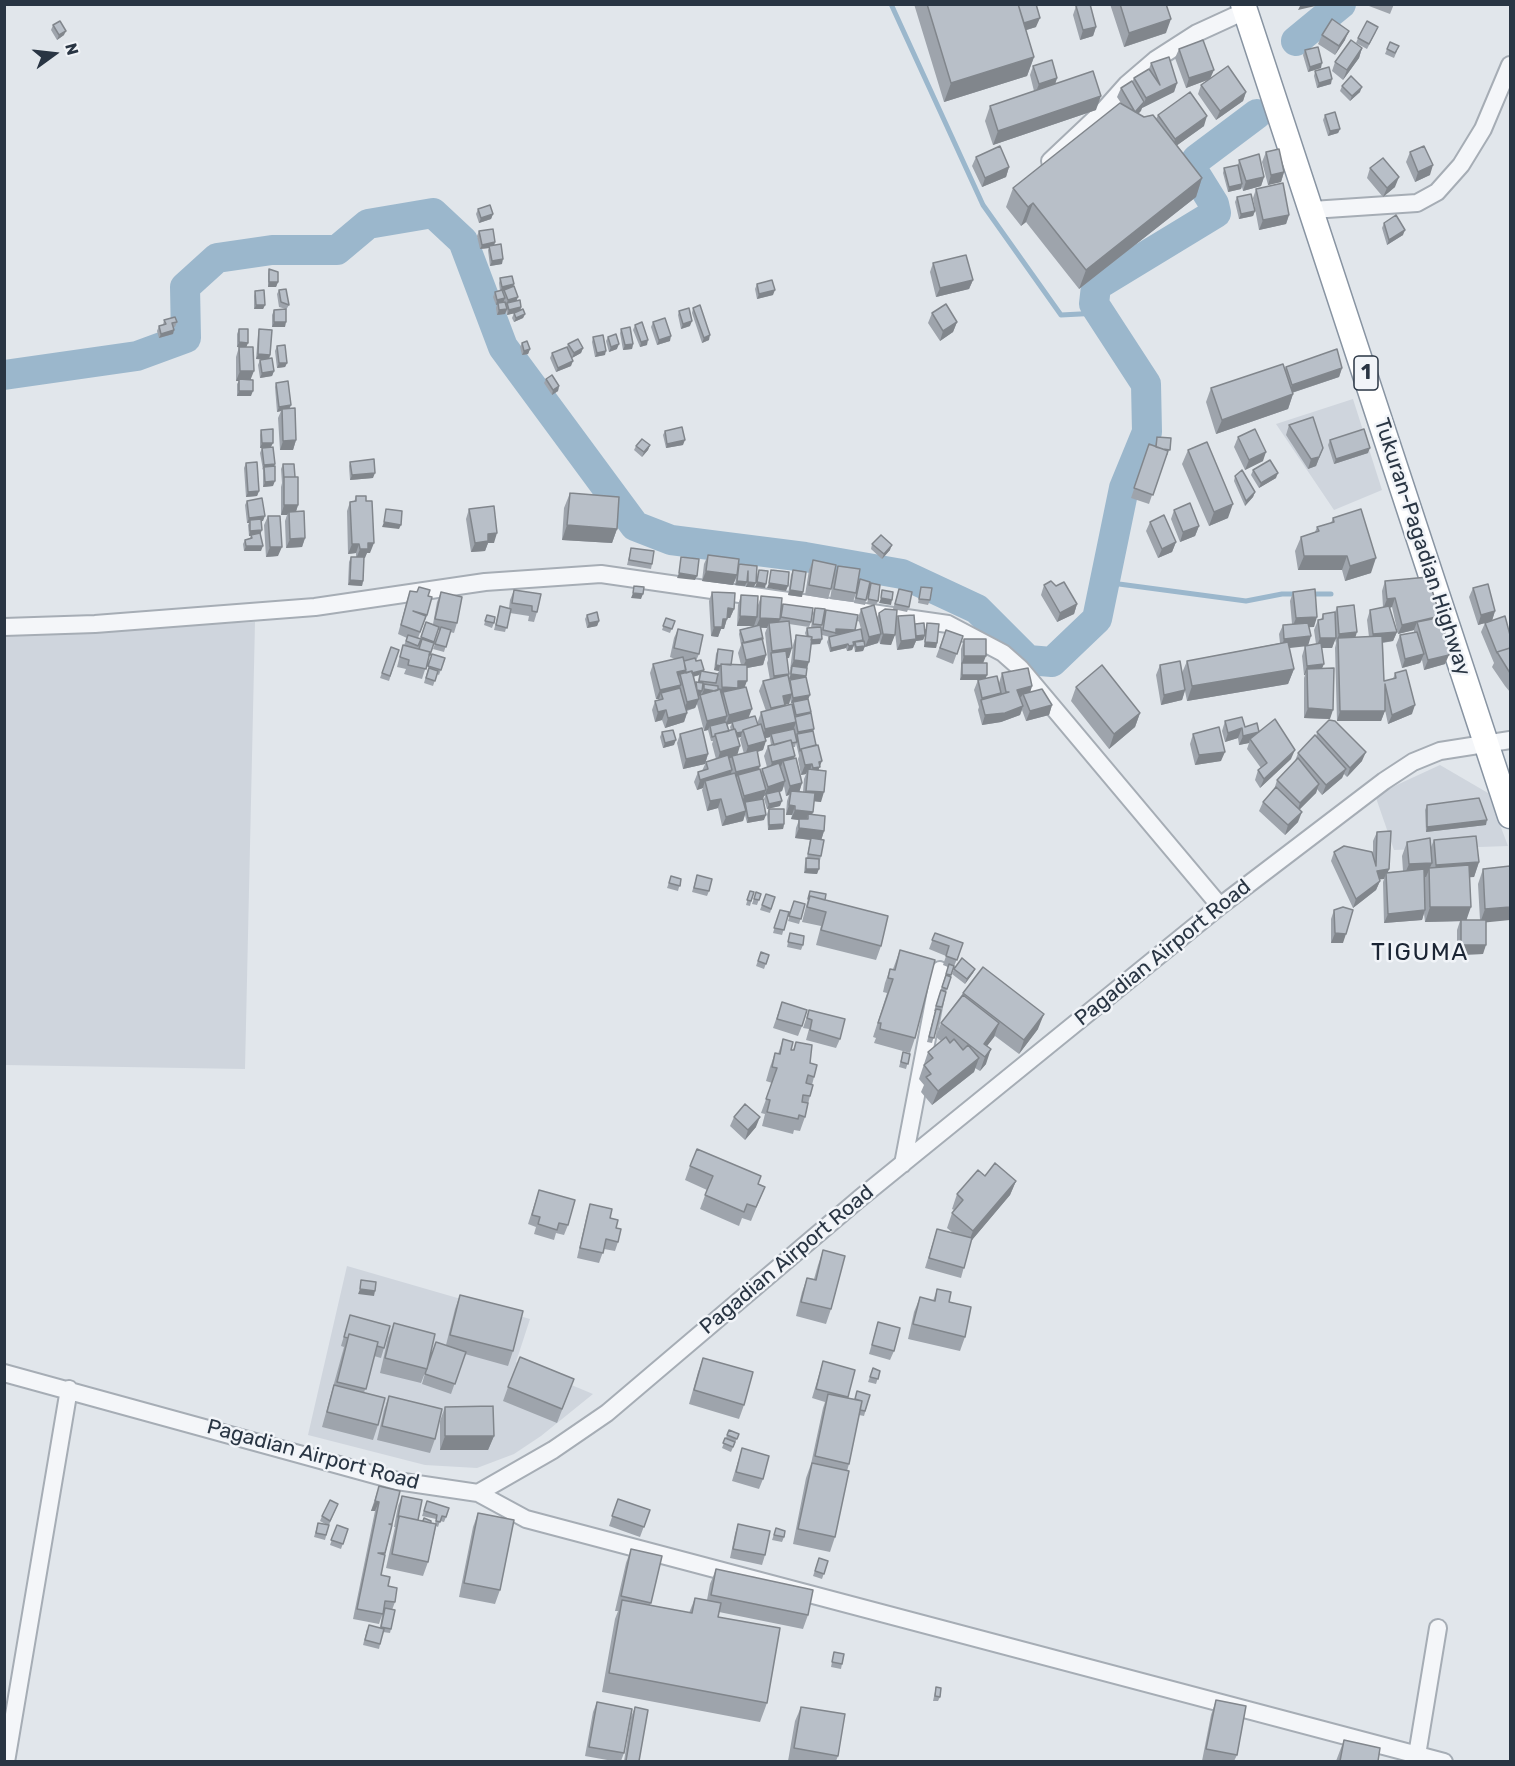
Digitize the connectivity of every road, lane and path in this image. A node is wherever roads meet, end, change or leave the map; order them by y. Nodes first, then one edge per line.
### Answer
1 (1244, 8) edge
2 (1510, 65) edge
3 (1037, 173) edge
4 (1312, 210) junction
5 (4, 627) edge
6 (1510, 740) edge
7 (1486, 742) junction
8 (1510, 816) edge
9 (1220, 906) junction
10 (940, 970) dead end
11 (903, 1164) junction
12 (4, 1373) edge
13 (69, 1389) junction
14 (477, 1493) junction
15 (1438, 1628) dead end
16 (1417, 1755) junction
17 (6, 1761) edge
18 (1444, 1761) edge

1 - 3 street
1 - 4 highway, Tukuran-Pagadian Highway / 1
2 - 4 street
4 - 7 highway, Tukuran-Pagadian Highway / 1
5 - 9 street
6 - 7 street, Pagadian Airport Road
7 - 8 highway, Tukuran-Pagadian Highway / 1
7 - 9 street, Pagadian Airport Road
9 - 11 street, Pagadian Airport Road
10 - 11 street
11 - 14 street, Pagadian Airport Road
12 - 13 street, Pagadian Airport Road
13 - 14 street, Pagadian Airport Road
13 - 17 street
14 - 16 street
15 - 16 street
16 - 18 street

